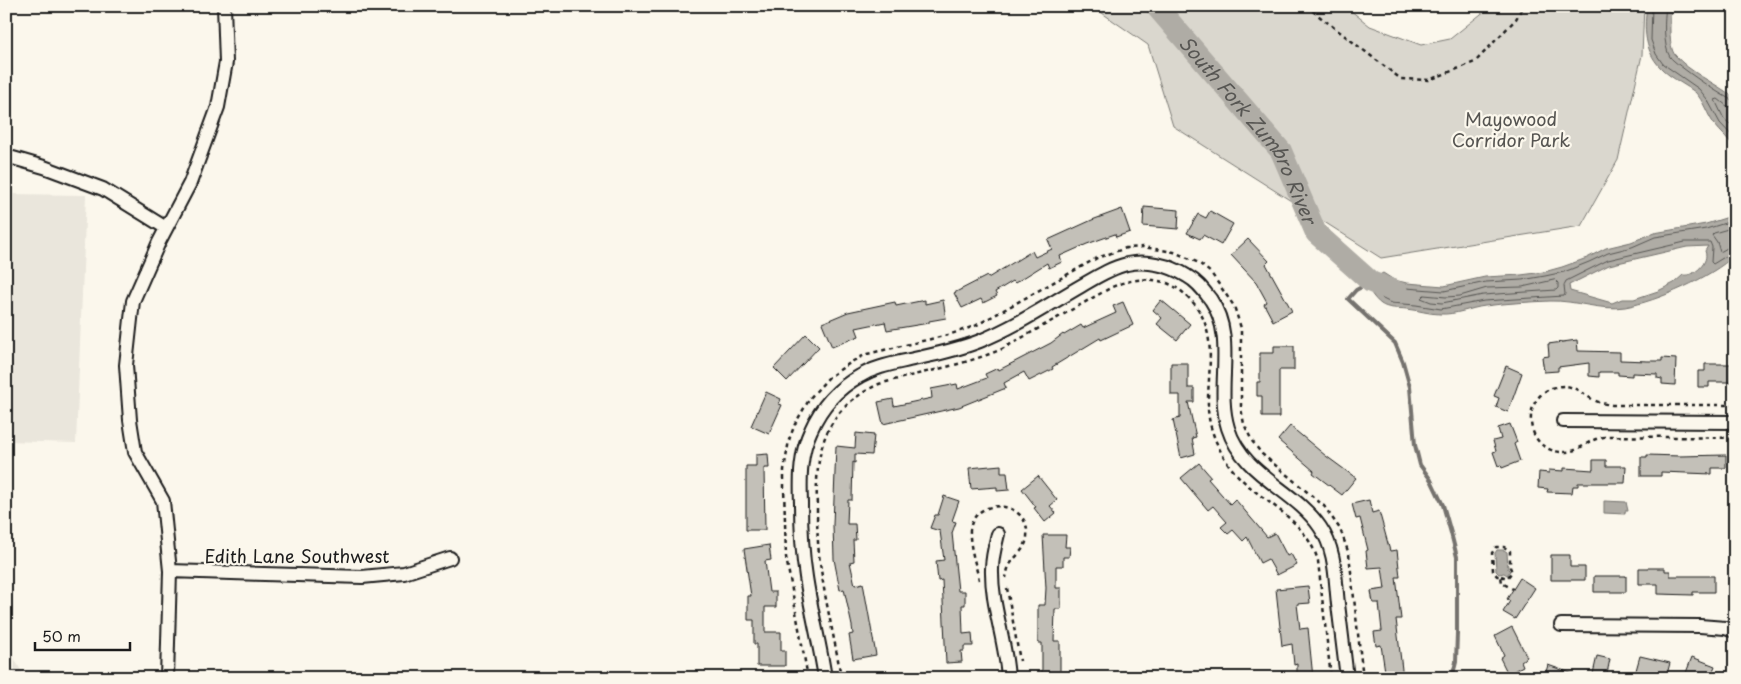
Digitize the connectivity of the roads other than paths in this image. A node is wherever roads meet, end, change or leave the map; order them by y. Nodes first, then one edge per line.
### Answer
1 (224, 6) edge
2 (6, 156) edge
3 (166, 228) junction
4 (1563, 421) dead end
5 (1735, 422) edge
6 (998, 534) dead end
7 (450, 558) dead end
8 (170, 571) junction
9 (1561, 625) dead end
10 (1735, 631) edge
11 (167, 678) edge
12 (825, 678) edge
13 (1008, 678) edge
14 (1347, 678) edge

1 - 3 street
2 - 3 street
3 - 8 street
4 - 5 street
6 - 13 street
7 - 8 street, Edith Lane Southwest
8 - 11 street
9 - 10 street
12 - 14 street

